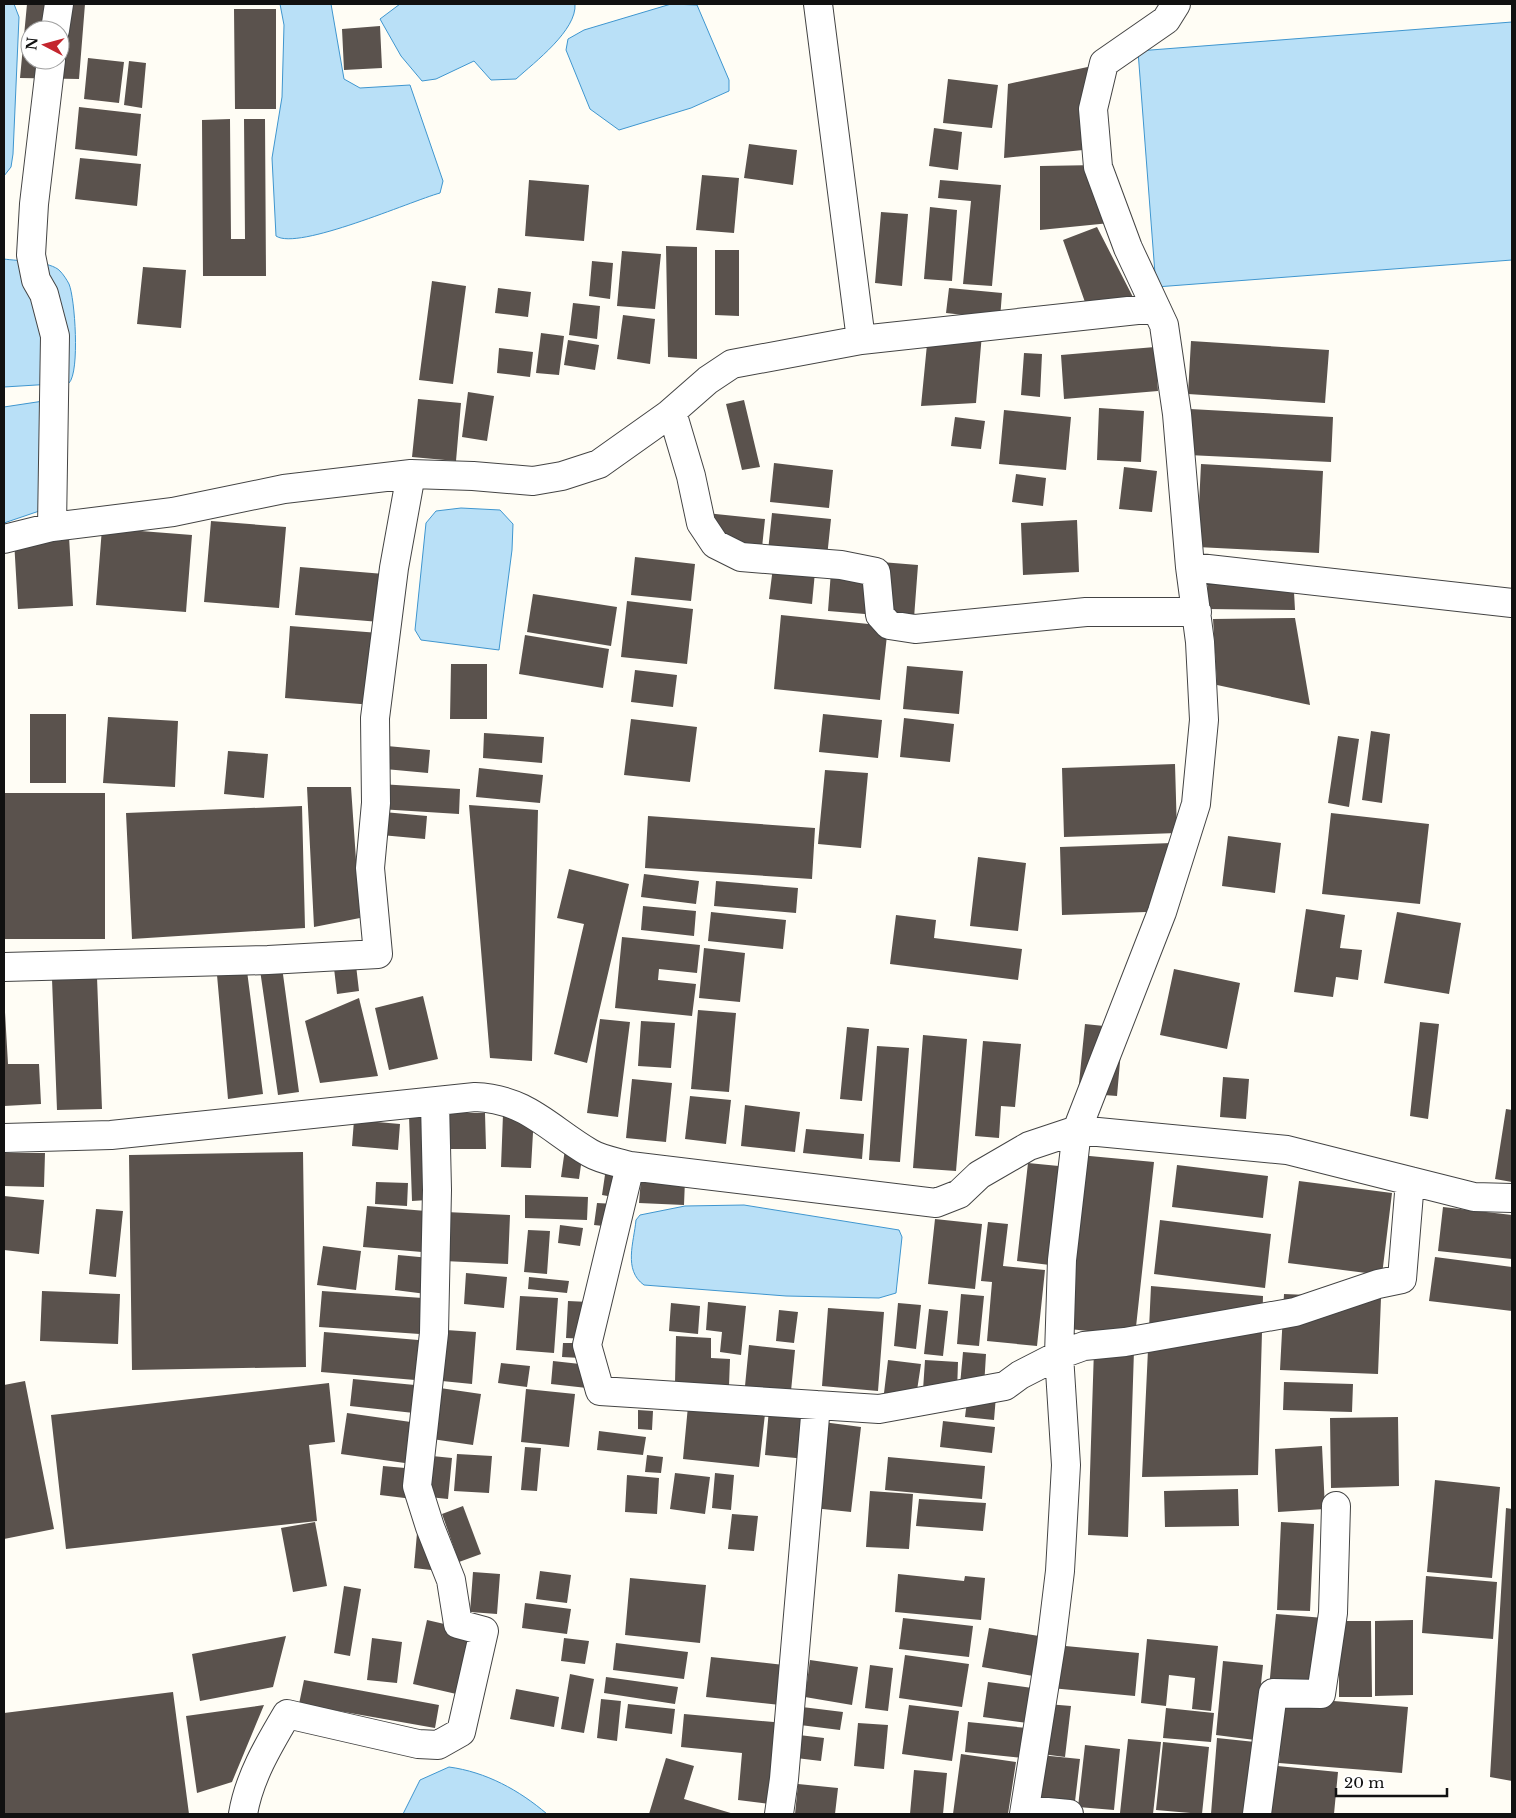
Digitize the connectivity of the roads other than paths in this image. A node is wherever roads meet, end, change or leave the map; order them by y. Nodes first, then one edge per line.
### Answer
1 (59, 4) edge
2 (818, 4) edge
3 (1176, 4) edge
4 (57, 20) edge
5 (50, 70) edge
6 (1156, 308) junction
7 (861, 340) junction
8 (672, 412) junction
9 (411, 474) junction
10 (52, 527) junction
11 (4, 539) edge
12 (1190, 567) junction
13 (1512, 603) edge
14 (1197, 612) junction
15 (4, 967) edge
16 (435, 1102) junction
17 (1077, 1130) junction
18 (4, 1138) edge
19 (630, 1166) junction
20 (1410, 1181) junction
21 (1512, 1198) edge
22 (1059, 1355) junction
23 (816, 1405) junction
24 (1336, 1506) dead end
25 (1025, 1812) edge
26 (243, 1814) edge
27 (779, 1814) edge
28 (1069, 1814) edge
29 (1257, 1814) edge

1 - 4 street
2 - 7 street
3 - 6 street
5 - 10 street
6 - 7 street
6 - 12 street
7 - 8 street
8 - 9 street
8 - 14 street
9 - 10 street
9 - 15 street
10 - 11 street
12 - 13 street
12 - 14 street
14 - 17 street
16 - 18 street
16 - 19 street
16 - 26 street
17 - 19 street
17 - 20 street
17 - 22 street
19 - 23 street
20 - 21 street
20 - 22 street
22 - 23 street
22 - 25 street
23 - 27 street
24 - 29 street
25 - 28 street

